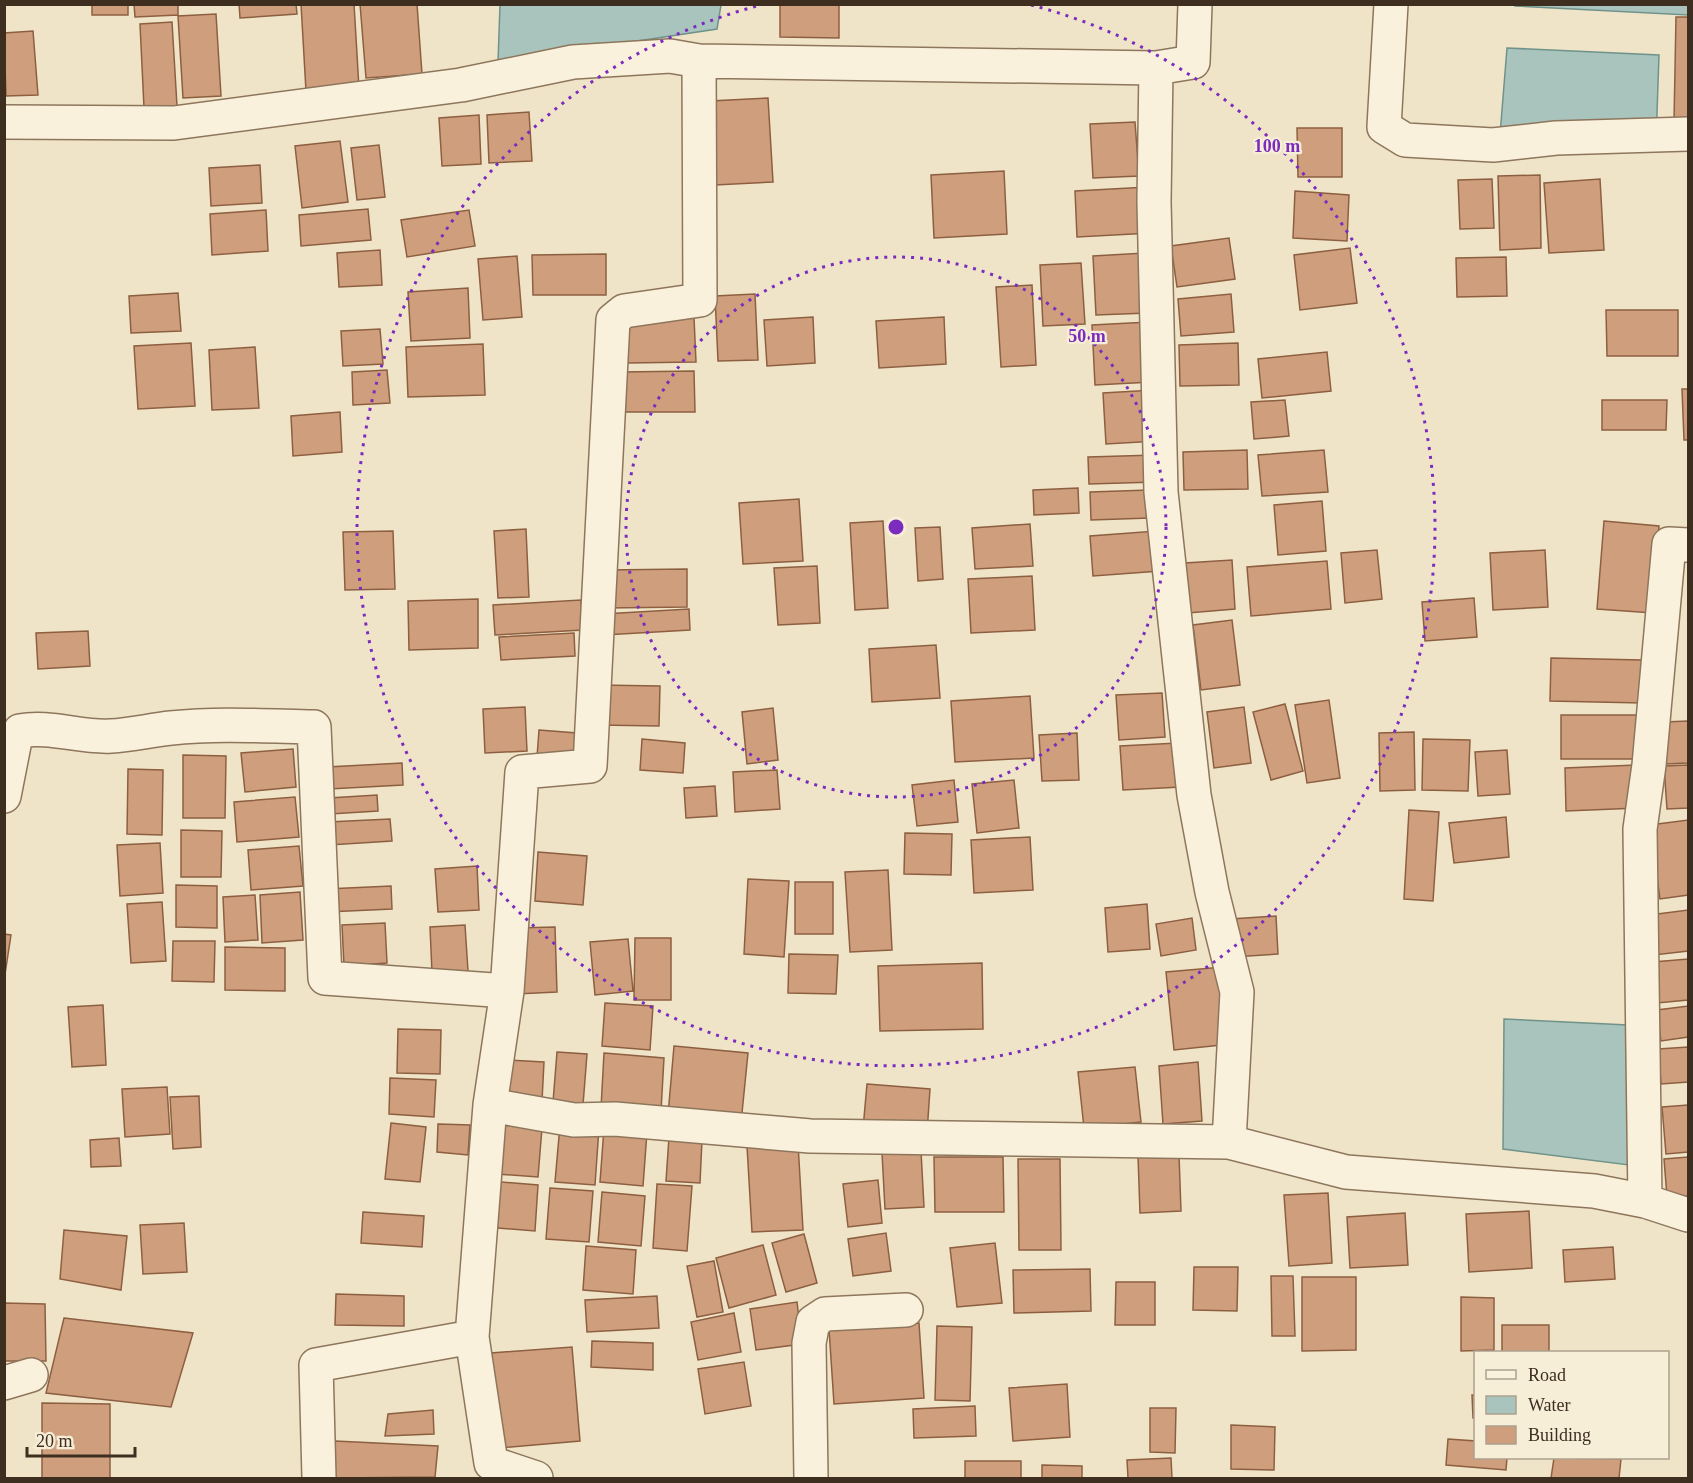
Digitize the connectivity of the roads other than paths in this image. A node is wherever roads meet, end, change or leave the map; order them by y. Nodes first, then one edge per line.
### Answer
1 (1195, 4) edge
2 (1391, 4) edge
3 (699, 61) junction
4 (1156, 68) junction
5 (4, 122) edge
6 (1689, 134) edge
7 (1689, 545) edge
8 (4, 796) edge
9 (507, 991) junction
10 (490, 1105) junction
11 (1229, 1142) junction
12 (1645, 1201) junction
13 (1689, 1215) edge
14 (906, 1310) dead end
15 (472, 1337) junction
16 (319, 1479) edge
17 (536, 1479) edge
18 (811, 1479) edge

1 - 4 street
2 - 6 street
3 - 4 street
3 - 5 street
3 - 9 street
4 - 11 street
7 - 12 street
8 - 9 street
9 - 10 street
10 - 11 street
10 - 15 street
11 - 12 street
12 - 13 street
14 - 18 street
15 - 16 street
15 - 17 street

